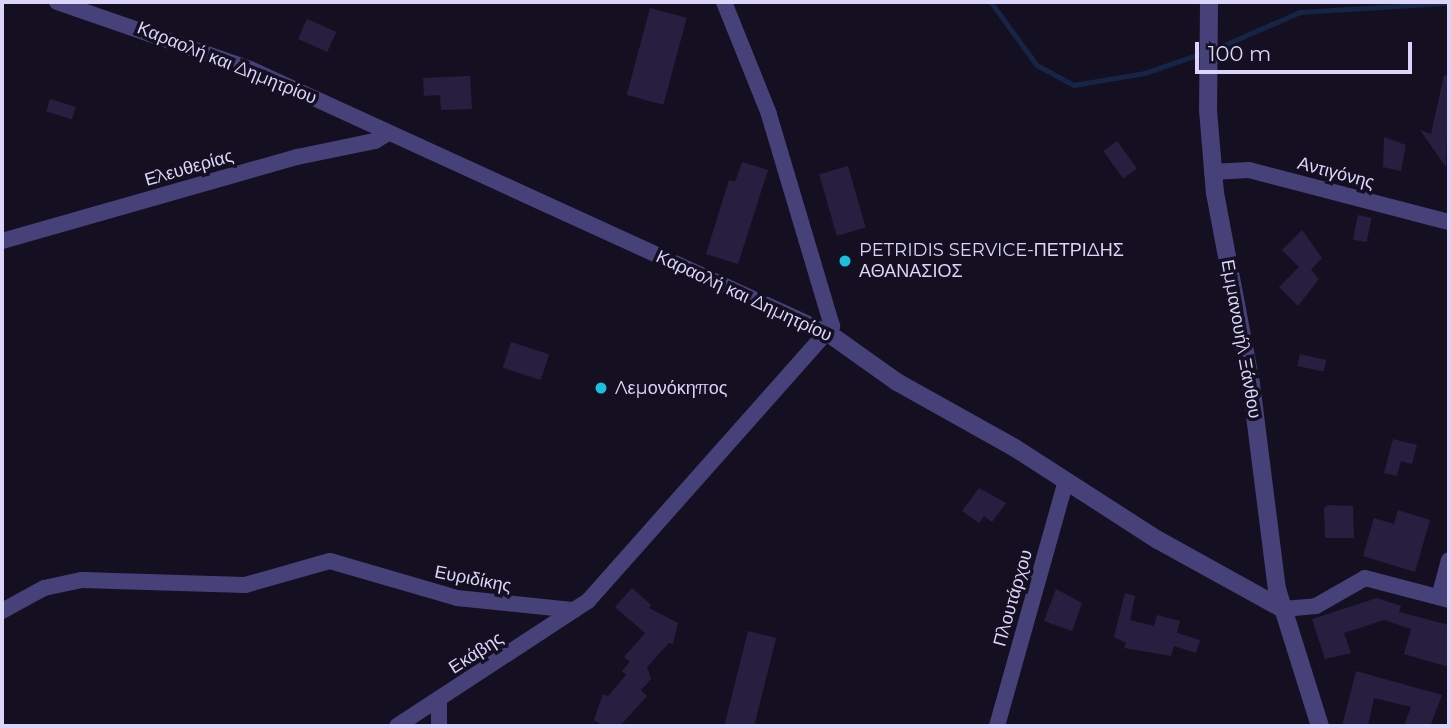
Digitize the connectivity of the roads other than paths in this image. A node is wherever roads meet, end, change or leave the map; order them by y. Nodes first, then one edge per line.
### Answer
1 (57, 2) edge
2 (724, 2) edge
3 (1210, 2) edge
4 (386, 134) junction
5 (1212, 173) junction
6 (1449, 222) edge
7 (2, 241) edge
8 (828, 333) junction
9 (1066, 480) junction
10 (1449, 560) edge
11 (1444, 598) edge
12 (574, 610) junction
13 (1283, 610) junction
14 (2, 611) edge
15 (439, 699) junction
16 (397, 726) edge
17 (439, 726) edge
18 (997, 726) edge
19 (1320, 726) edge

1 - 4 street, Καραολή και Δημητρίου
2 - 8 street
3 - 5 street, Εμμανουήλ Ξάνθου
4 - 7 street, Ελευθερίας
4 - 8 street, Καραολή και Δημητρίου
5 - 6 street, Αντιγόνης
5 - 13 street, Εμμανουήλ Ξάνθου
8 - 9 street, Καραολή και Δημητρίου
8 - 12 street
9 - 13 street, Καραολή και Δημητρίου
9 - 18 street, Πλουτάρχου
10 - 11 street
11 - 13 street
12 - 14 street, Ευριδίκης
12 - 15 street, Εκάβης
13 - 19 street
15 - 16 street, Εκάβης
15 - 17 street

